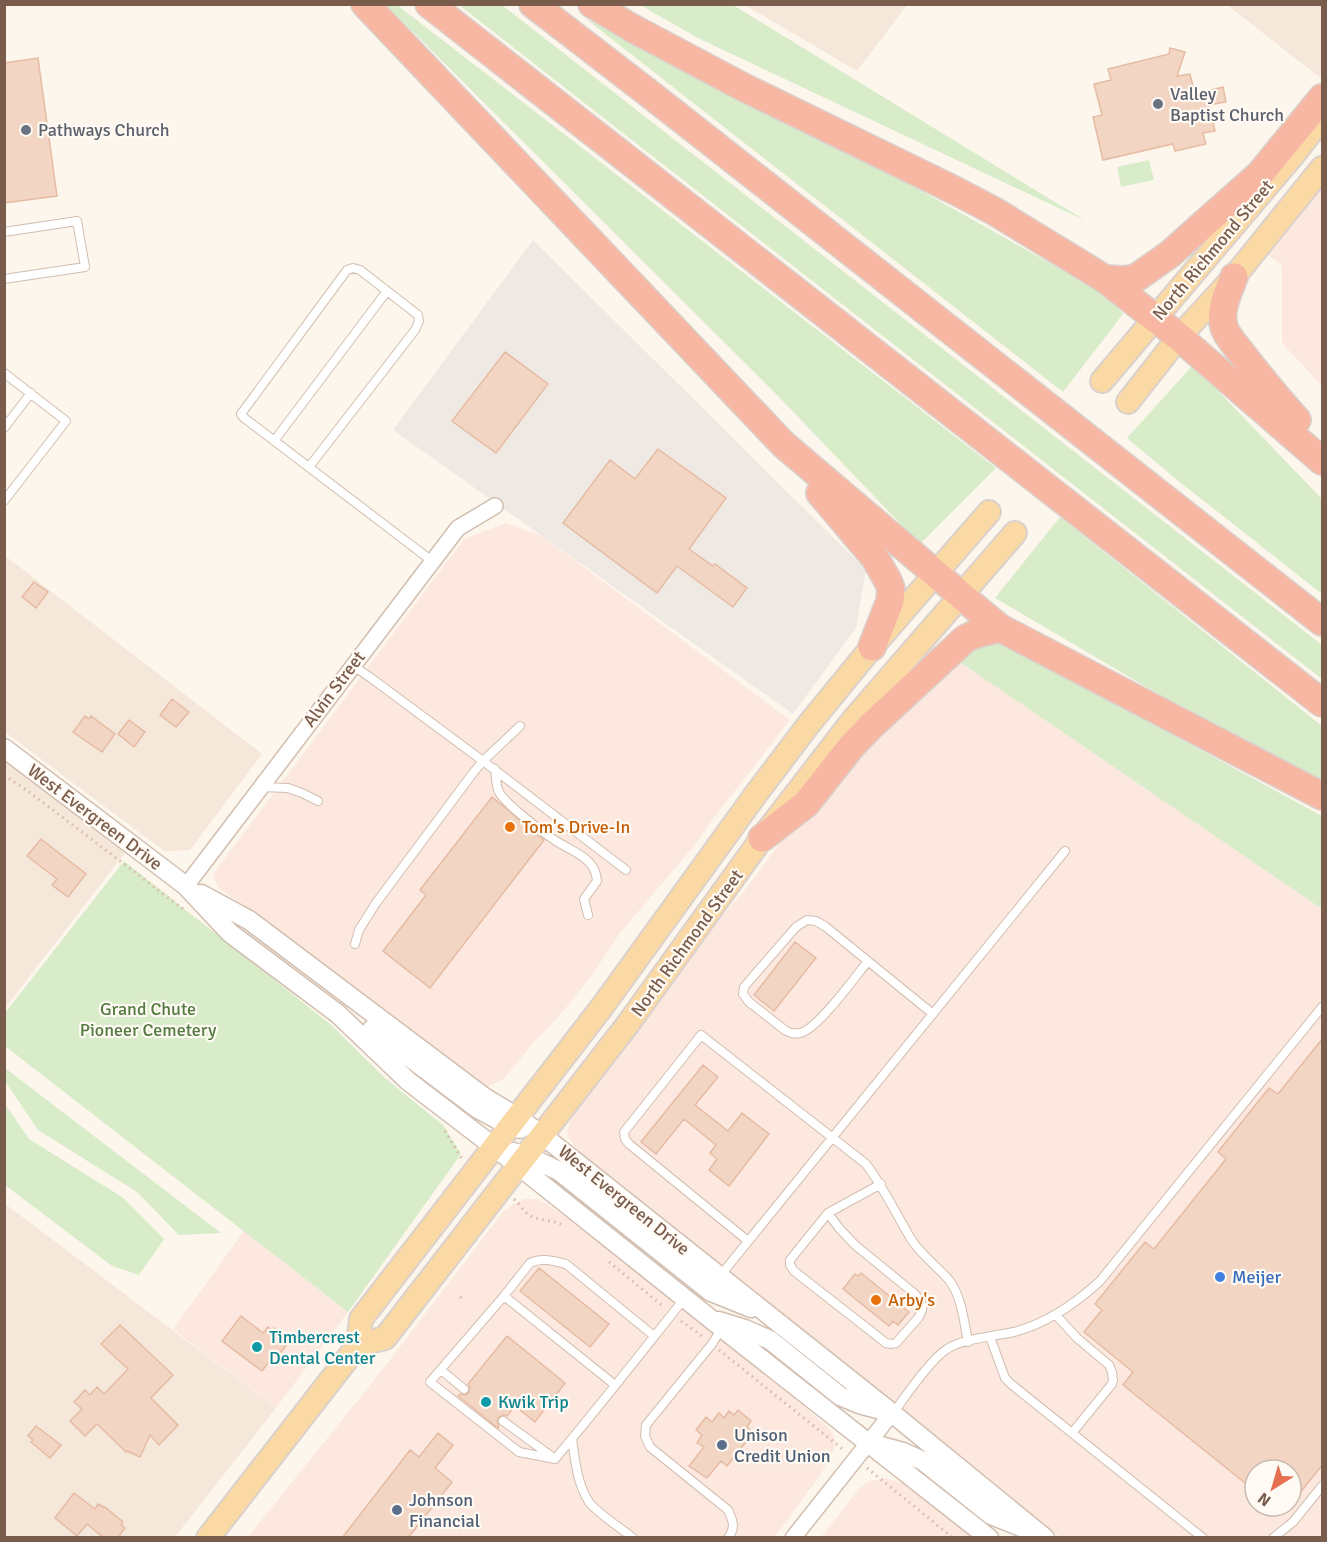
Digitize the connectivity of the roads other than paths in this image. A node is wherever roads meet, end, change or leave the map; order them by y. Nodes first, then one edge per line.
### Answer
1 (365, 4) edge
2 (429, 4) edge
3 (533, 4) edge
4 (592, 4) edge
5 (1323, 98) edge
6 (1323, 118) edge
7 (1323, 168) edge
8 (4, 232) edge
9 (1234, 277) junction
10 (4, 279) edge
11 (1105, 279) junction
12 (387, 291) junction
13 (1155, 319) junction
14 (1179, 337) junction
15 (4, 373) edge
16 (1102, 381) dead end
17 (31, 393) junction
18 (1128, 402) dead end
19 (4, 428) edge
20 (274, 441) junction
21 (783, 444) junction
22 (1323, 448) edge
23 (1323, 461) edge
24 (309, 467) junction
25 (4, 501) edge
26 (495, 506) dead end
27 (989, 512) dead end
28 (1015, 533) dead end
29 (432, 561) junction
30 (935, 574) junction
31 (962, 596) junction
32 (1323, 622) edge
33 (1000, 628) junction
34 (872, 647) junction
35 (352, 665) junction
36 (1323, 703) edge
37 (520, 726) dead end
38 (4, 748) edge
39 (483, 761) junction
40 (495, 769) junction
41 (260, 787) junction
42 (1323, 796) edge
43 (318, 801) dead end
44 (762, 838) junction
45 (1065, 851) dead end
46 (626, 870) dead end
47 (186, 886) junction
48 (588, 915) dead end
49 (355, 944) dead end
50 (868, 961) junction
51 (292, 979) junction
52 (1323, 1007) edge
53 (933, 1014) junction
54 (514, 1121) junction
55 (543, 1135) junction
56 (832, 1139) junction
57 (494, 1147) junction
58 (523, 1161) junction
59 (881, 1184) junction
60 (828, 1214) junction
61 (748, 1241) junction
62 (720, 1276) junction
63 (504, 1296) junction
64 (685, 1298) junction
65 (769, 1315) junction
66 (1056, 1315) junction
67 (716, 1324) junction
68 (654, 1336) junction
69 (990, 1337) junction
70 (968, 1342) junction
71 (357, 1345) junction
72 (441, 1370) junction
73 (615, 1385) junction
74 (464, 1389) dead end
75 (892, 1413) junction
76 (503, 1421) dead end
77 (1072, 1433) junction
78 (572, 1439) junction
79 (869, 1442) junction
80 (555, 1459) junction
81 (1323, 1486) edge
82 (1042, 1535) edge
83 (208, 1538) edge
84 (633, 1538) edge
85 (728, 1538) edge
86 (793, 1538) edge
87 (989, 1538) edge
88 (1203, 1538) edge
89 (1273, 1538) edge

1 - 21 highway
2 - 36 highway
3 - 32 highway
4 - 11 highway
5 - 11 highway
6 - 13 main road, North Richmond Street
7 - 9 main road, North Richmond Street
8 - 10 lane
9 - 14 main road, North Richmond Street
9 - 22 highway
11 - 13 highway
12 - 20 lane
12 - 20 lane
12 - 24 lane
13 - 14 highway
13 - 16 main road, North Richmond Street
14 - 18 main road, North Richmond Street
14 - 23 highway
15 - 17 lane
17 - 19 lane
17 - 25 lane
20 - 24 lane
21 - 30 highway
21 - 34 highway
24 - 29 lane
26 - 29 street, Alvin Street
27 - 30 main road, North Richmond Street
28 - 31 main road, North Richmond Street
29 - 35 street, Alvin Street
30 - 31 highway
30 - 34 main road, North Richmond Street
31 - 33 highway
31 - 44 main road, North Richmond Street
33 - 42 highway
33 - 44 highway
34 - 54 main road, North Richmond Street
35 - 39 lane
35 - 41 street, Alvin Street
37 - 39 lane
38 - 47 street, West Evergreen Drive
39 - 40 lane
39 - 49 lane
40 - 46 lane
40 - 48 lane
41 - 43 lane
41 - 47 street, Alvin Street
44 - 55 main road, North Richmond Street
45 - 53 lane
47 - 51 street, West Evergreen Drive
47 - 54 street, West Evergreen Drive
50 - 50 lane
50 - 53 lane
51 - 54 street
51 - 57 street, West Evergreen Drive
52 - 66 lane
53 - 56 lane
54 - 55 street, West Evergreen Drive
54 - 57 main road, North Richmond Street
55 - 58 main road, North Richmond Street
55 - 62 street, West Evergreen Drive
56 - 59 lane
56 - 61 lane
56 - 61 lane
57 - 58 street, West Evergreen Drive
57 - 71 main road, North Richmond Street
58 - 64 street, West Evergreen Drive
58 - 65 street
58 - 71 main road, North Richmond Street
59 - 60 lane
59 - 70 lane
60 - 60 lane
61 - 62 lane
62 - 65 street, West Evergreen Drive
63 - 68 lane
63 - 72 lane
63 - 73 lane
64 - 67 street, West Evergreen Drive
64 - 68 lane
65 - 75 street, West Evergreen Drive
66 - 69 lane
66 - 77 lane
67 - 75 street
67 - 79 street, West Evergreen Drive
67 - 85 lane
68 - 73 lane
69 - 70 lane
69 - 77 lane
70 - 75 lane
71 - 83 main road, North Richmond Street
72 - 74 lane
72 - 80 lane
73 - 78 lane
75 - 79 street
75 - 82 street, West Evergreen Drive
76 - 80 lane
77 - 88 lane
78 - 80 lane
78 - 84 lane
79 - 82 street
79 - 86 street
79 - 87 street, West Evergreen Drive
81 - 89 lane

